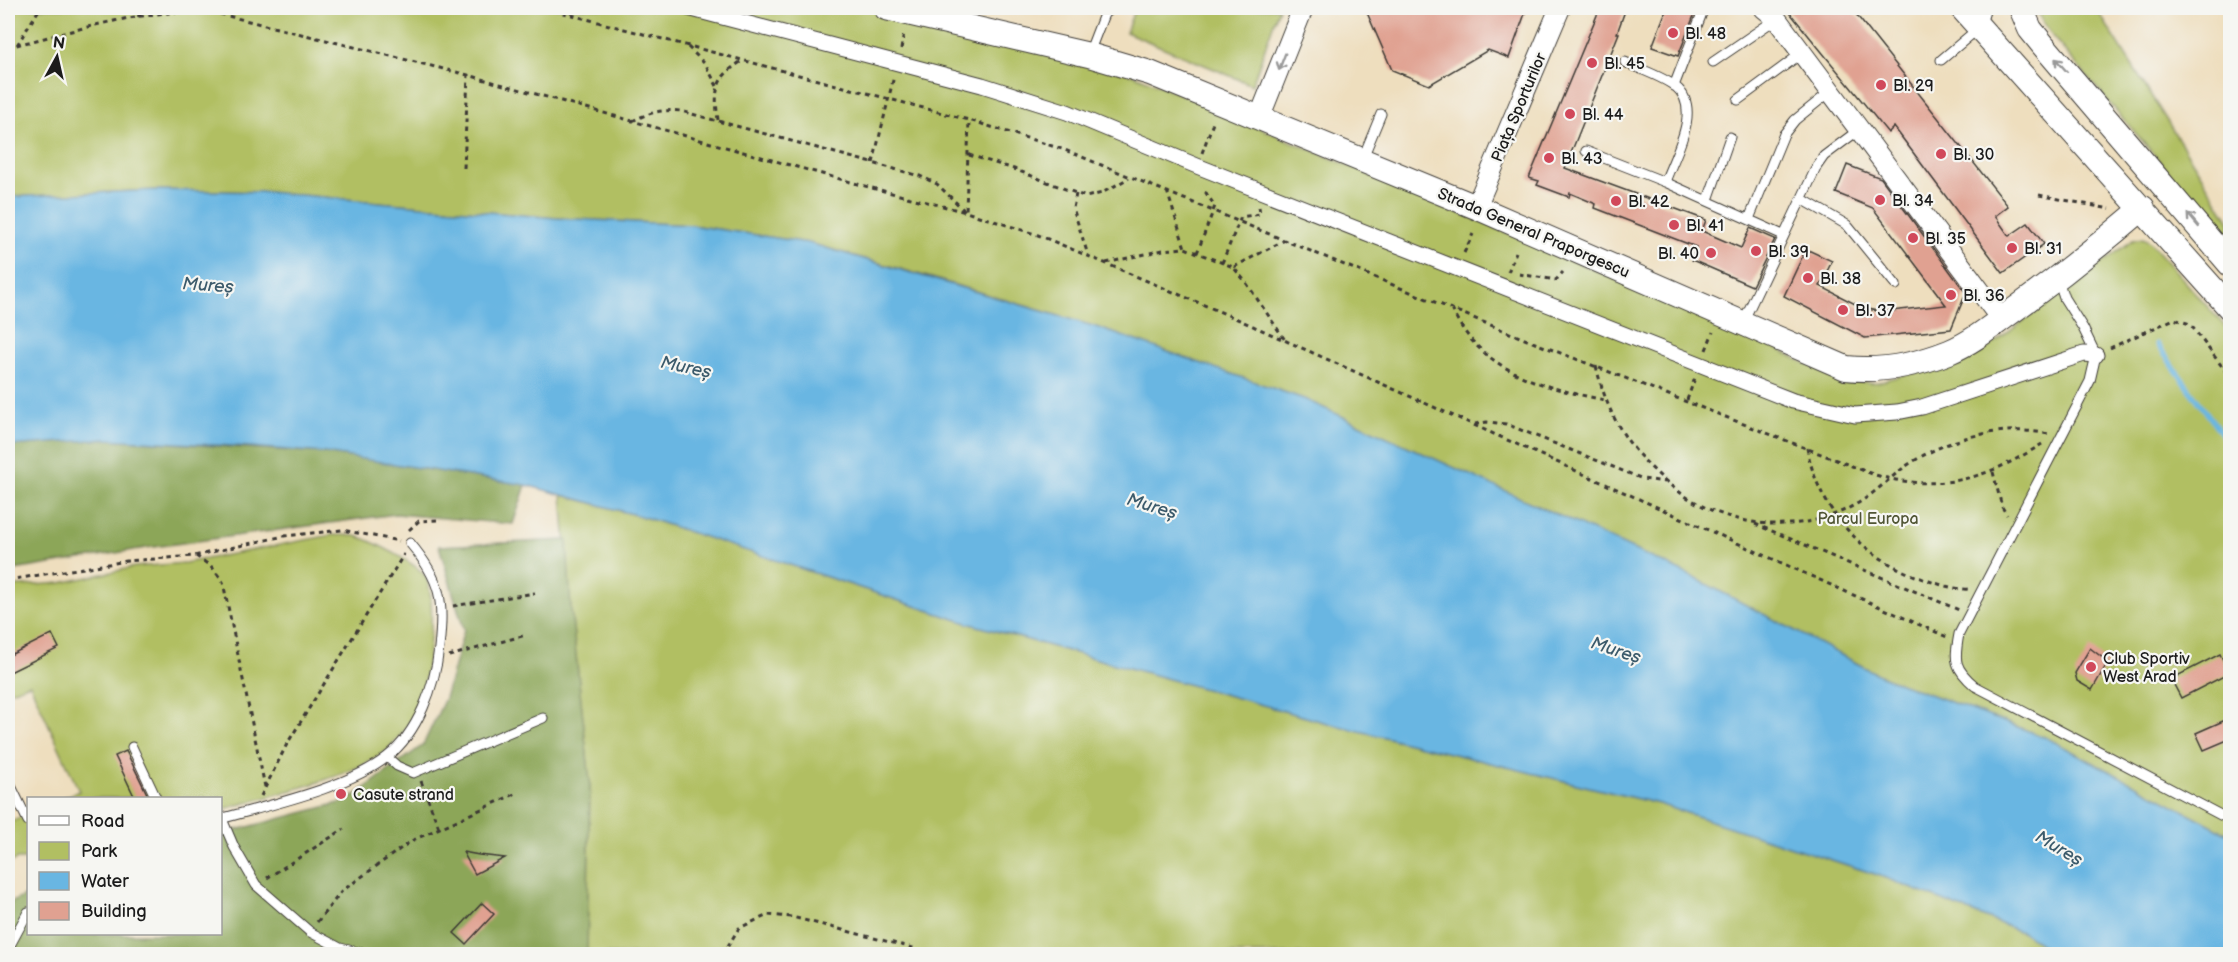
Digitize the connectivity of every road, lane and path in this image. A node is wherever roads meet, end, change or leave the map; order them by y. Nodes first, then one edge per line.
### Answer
1 (40, 8) edge
2 (143, 8) edge
3 (219, 8) edge
4 (545, 8) edge
5 (688, 8) edge
6 (1105, 8) edge
7 (1303, 8) edge
8 (1560, 8) edge
9 (1704, 8) edge
10 (1962, 8) edge
11 (2021, 8) edge
12 (900, 9) edge
13 (1770, 13) edge
14 (220, 14) junction
15 (138, 17) junction
16 (1983, 17) edge
17 (17, 45) junction
18 (687, 46) junction
19 (8, 47) edge
20 (1802, 53) junction
21 (1089, 55) junction
22 (1941, 60) dead end
23 (742, 61) junction
24 (1625, 62) dead end
25 (1713, 62) dead end
26 (897, 64) junction
27 (468, 75) junction
28 (717, 86) junction
29 (1674, 86) junction
30 (1831, 91) junction
31 (889, 100) junction
32 (1738, 100) dead end
33 (1221, 101) junction
34 (1381, 114) dead end
35 (1260, 116) junction
36 (969, 120) junction
37 (632, 121) junction
38 (718, 121) junction
39 (1860, 129) junction
40 (1730, 137) dead end
41 (1586, 151) dead end
42 (969, 155) junction
43 (1362, 160) junction
44 (873, 163) junction
45 (1197, 166) junction
46 (464, 168) dead end
47 (1130, 177) junction
48 (1665, 182) junction
49 (1213, 189) dead end
50 (1167, 191) junction
51 (1076, 194) junction
52 (2039, 195) dead end
53 (1802, 199) junction
54 (1708, 200) junction
55 (1476, 207) junction
56 (1213, 210) junction
57 (2132, 210) junction
58 (966, 212) junction
59 (1749, 219) junction
60 (1239, 221) junction
61 (1473, 234) dead end
62 (1783, 235) junction
63 (1285, 240) junction
64 (1185, 248) junction
65 (1516, 252) dead end
66 (1197, 253) junction
67 (1464, 253) dead end
68 (1088, 256) junction
69 (1105, 263) junction
70 (1222, 263) junction
71 (2230, 264) edge
72 (1233, 267) junction
73 (1509, 271) dead end
74 (2058, 278) junction
75 (1896, 285) dead end
76 (1451, 308) junction
77 (2230, 308) edge
78 (2001, 319) junction
79 (1743, 322) junction
80 (1713, 332) dead end
81 (1286, 341) junction
82 (2096, 355) junction
83 (1700, 363) junction
84 (1596, 366) junction
85 (2230, 377) edge
86 (1605, 400) junction
87 (1686, 400) junction
88 (1473, 424) junction
89 (1807, 448) junction
90 (1993, 472) junction
91 (1889, 479) junction
92 (1666, 482) junction
93 (1836, 514) junction
94 (437, 520) dead end
95 (1753, 524) junction
96 (2016, 526) junction
97 (410, 543) junction
98 (194, 555) junction
99 (8, 580) edge
100 (1983, 588) junction
101 (535, 593) dead end
102 (442, 608) junction
103 (1970, 614) junction
104 (1959, 634) junction
105 (526, 635) dead end
106 (438, 660) junction
107 (543, 718) dead end
108 (132, 747) dead end
109 (387, 757) junction
110 (417, 771) junction
111 (8, 780) edge
112 (265, 787) junction
113 (517, 792) dead end
114 (156, 797) edge
115 (255, 808) junction
116 (27, 819) edge
117 (222, 819) edge
118 (2230, 820) edge
119 (222, 821) edge
120 (440, 828) junction
121 (344, 830) dead end
122 (256, 885) junction
123 (27, 914) edge
124 (310, 932) junction
125 (8, 949) edge
126 (367, 954) edge
127 (723, 954) edge
128 (925, 954) edge

1 - 17 path
2 - 15 path
3 - 14 path
4 - 18 path
5 - 26 street
6 - 21 lane
7 -> 35 street
8 - 55 street, Piața Sporturilor
9 - 29 lane
10 - 16 street
71 -> 11 street
12 - 21 street, Strada General Praporgescu
13 - 20 street
13 - 25 lane
14 - 15 path
14 - 27 path
15 - 17 path
16 - 22 lane
16 - 57 street
17 - 19 path
18 - 23 path
18 - 28 path
20 - 30 street
20 - 32 lane
21 - 33 street, Strada General Praporgescu
23 - 28 path
23 - 31 path
24 - 29 lane
26 - 31 path
26 - 45 street
27 - 37 path
27 - 46 path
28 - 38 path
29 - 48 lane
30 - 39 street
30 - 59 lane
31 - 36 path
31 - 44 path
33 - 35 street, Strada General Praporgescu
33 - 45 path
34 - 43 lane
35 - 43 street, Strada General Praporgescu
36 - 42 path
36 - 47 path
37 - 38 path
37 - 58 path
38 - 44 path
39 - 53 lane
39 - 78 street
40 - 54 lane
41 - 48 lane
42 - 51 path
42 - 58 path
43 - 55 street, Strada General Praporgescu
44 - 58 path
45 - 83 street
47 - 50 path
47 - 51 path
48 - 54 lane
49 - 56 path
50 - 56 path
50 - 64 path
51 - 68 path
52 - 57 path
53 - 62 lane
53 - 75 lane
54 - 59 lane
55 - 79 street, Strada General Praporgescu
56 - 60 path
56 - 66 path
57 - 74 street, Strada General Praporgescu
57 - 77 street
58 - 68 path
59 - 62 lane
60 - 63 path
60 - 70 path
61 - 67 path
62 - 79 lane
63 - 72 path
63 - 76 path
64 - 66 path
64 - 69 path
65 - 73 path
66 - 70 path
68 - 69 path
69 - 81 path
70 - 72 path
72 - 81 path
74 - 78 street, Strada General Praporgescu
74 - 82 lane
76 - 84 path
76 - 86 path
78 - 79 street, Strada General Praporgescu
80 - 83 path
81 - 88 path
82 - 83 street
82 - 85 path
82 - 96 lane
83 - 87 path
84 - 86 path
84 - 87 path
86 - 92 path
87 - 89 path
88 - 92 path
88 - 104 path
89 - 91 path
89 - 93 path
90 - 91 path
90 - 91 path
90 - 96 path
91 - 93 path
92 - 95 path
93 - 95 path
93 - 100 path
94 - 97 path
95 - 103 path
96 - 100 lane
97 - 98 path
97 - 102 lane
97 - 112 path
98 - 99 path
98 - 112 path
100 - 103 lane
101 - 102 path
102 - 106 lane
103 - 104 lane
104 - 118 lane
105 - 106 path
106 - 109 lane
107 - 110 lane
108 - 114 lane
109 - 110 lane
109 - 115 lane
110 - 120 path
111 - 116 lane
112 - 115 path
113 - 120 path
115 - 117 lane
119 - 122 lane
120 - 124 path
121 - 122 path
122 - 124 lane
123 - 125 lane
124 - 126 lane
127 - 128 path

